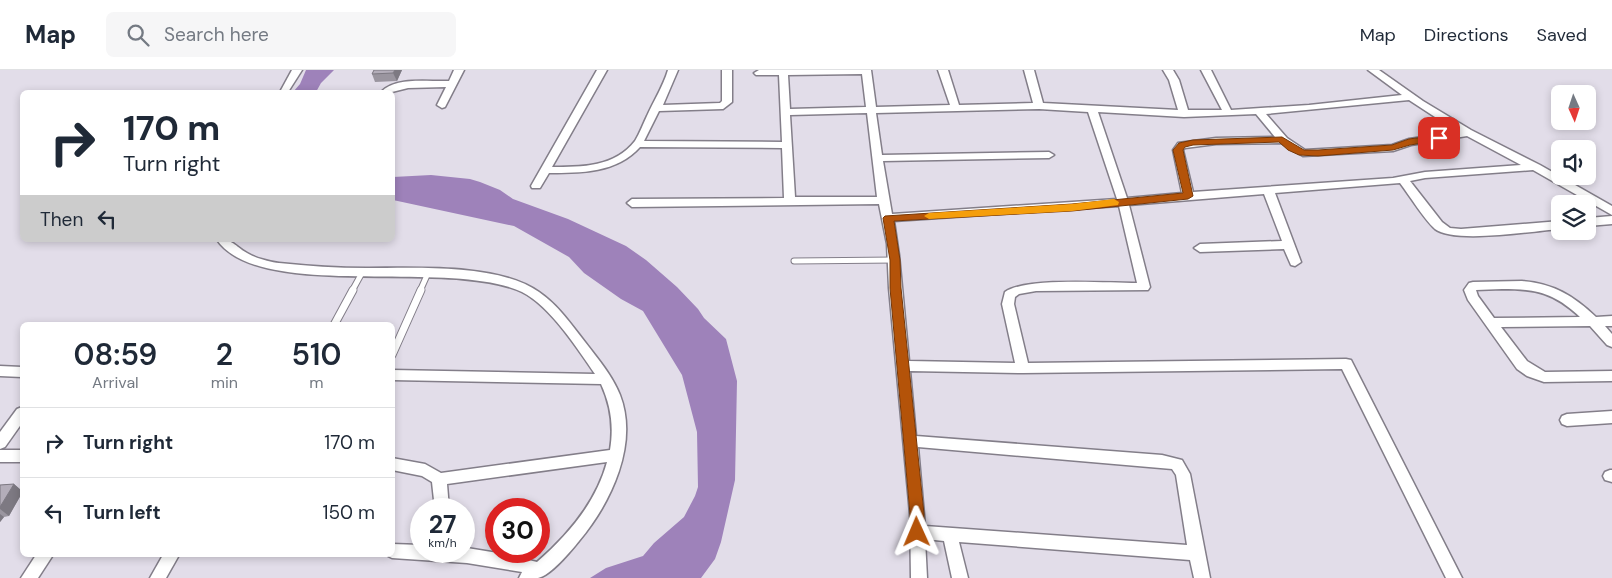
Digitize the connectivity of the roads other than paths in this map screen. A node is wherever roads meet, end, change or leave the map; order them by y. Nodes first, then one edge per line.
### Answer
1 (296, 70) edge
2 (460, 70) edge
3 (602, 70) edge
4 (673, 70) edge
5 (727, 70) edge
6 (944, 70) edge
7 (1028, 70) edge
8 (1168, 70) edge
9 (1206, 70) edge
10 (1373, 70) edge
11 (784, 71) edge
12 (866, 71) edge
13 (759, 73) dead end
14 (453, 84) junction
15 (285, 90) edge
16 (389, 90) edge
17 (1409, 97) junction
18 (442, 105) dead end
19 (1039, 106) junction
20 (656, 108) junction
21 (955, 108) junction
22 (871, 110) junction
23 (1092, 110) junction
24 (785, 112) junction
25 (1259, 112) junction
26 (1228, 113) junction
27 (1184, 114) junction
28 (1469, 133) junction
29 (1282, 140) junction
30 (637, 144) junction
31 (787, 145) junction
32 (1049, 155) dead end
33 (878, 158) junction
34 (1536, 167) junction
35 (546, 170) junction
36 (1402, 178) junction
37 (536, 186) dead end
38 (1268, 190) junction
39 (1188, 196) junction
40 (790, 200) junction
41 (883, 200) junction
42 (1123, 201) junction
43 (632, 203) dead end
44 (1612, 211) edge
45 (888, 218) junction
46 (1612, 220) edge
47 (1596, 221) edge
48 (1551, 226) edge
49 (225, 242) edge
50 (1289, 245) junction
51 (1200, 248) dead end
52 (895, 260) junction
53 (794, 261) dead end
54 (1295, 262) dead end
55 (363, 271) junction
56 (428, 273) junction
57 (1612, 321) edge
58 (336, 322) edge
59 (1594, 322) junction
60 (1492, 323) junction
61 (1612, 342) edge
62 (395, 348) edge
63 (903, 366) junction
64 (1023, 368) junction
65 (0, 371) edge
66 (20, 372) edge
67 (395, 375) edge
68 (1612, 376) edge
69 (605, 379) junction
70 (20, 416) edge
71 (1612, 417) edge
72 (1567, 420) dead end
73 (910, 441) junction
74 (0, 443) edge
75 (617, 455) junction
76 (0, 456) edge
77 (20, 456) edge
78 (395, 465) edge
79 (439, 479) junction
80 (441, 498) edge
81 (917, 532) junction
82 (950, 535) junction
83 (395, 550) edge
84 (410, 551) edge
85 (1196, 553) junction
86 (475, 556) edge
87 (44, 557) edge
88 (170, 557) edge
89 (534, 574) edge
90 (29, 578) edge
91 (158, 578) edge
92 (919, 578) edge
93 (960, 578) edge
94 (1202, 578) edge
95 (1454, 578) edge

1 - 15 street
2 - 14 street
3 - 35 street
4 - 20 street
5 - 20 street
6 - 21 street
7 - 19 street
8 - 27 street
9 - 26 street
10 - 17 street
11 - 12 street
11 - 13 street
11 - 24 street
12 - 22 street
14 - 16 street
14 - 18 street
17 - 25 street
17 - 28 street
19 - 21 street
19 - 23 street
20 - 30 street
21 - 22 street
22 - 24 street
22 - 33 street
23 - 27 street
23 - 42 street
24 - 31 street
25 - 26 street
25 - 29 street
26 - 27 street
28 - 29 street
28 - 34 street
29 - 39 street
30 - 31 street
30 - 35 street
31 - 40 street
32 - 33 street
33 - 41 street
34 - 36 street
34 - 44 street
35 - 37 street
36 - 38 street
36 - 48 street
38 - 39 street
38 - 50 street
39 - 42 street
40 - 41 street
40 - 43 street
41 - 45 street
42 - 45 street
42 - 64 street
45 - 52 street
46 - 47 street
49 - 55 street
50 - 51 street
50 - 54 street
52 - 53 lane
52 - 63 street
55 - 56 street
55 - 58 lane
56 - 62 lane
56 - 69 street
57 - 59 street
59 - 60 street
59 - 60 street
59 - 61 street
60 - 68 street
63 - 64 street
63 - 73 street
64 - 95 street
65 - 66 street
67 - 69 street
69 - 75 street
70 - 74 street
71 - 72 street
73 - 81 street
73 - 85 street
75 - 79 street
75 - 89 street
76 - 77 street
78 - 79 street
79 - 80 street
81 - 82 street
81 - 92 street
82 - 85 street
82 - 93 street
83 - 84 street
85 - 94 street
86 - 89 street
87 - 90 street
88 - 91 street

